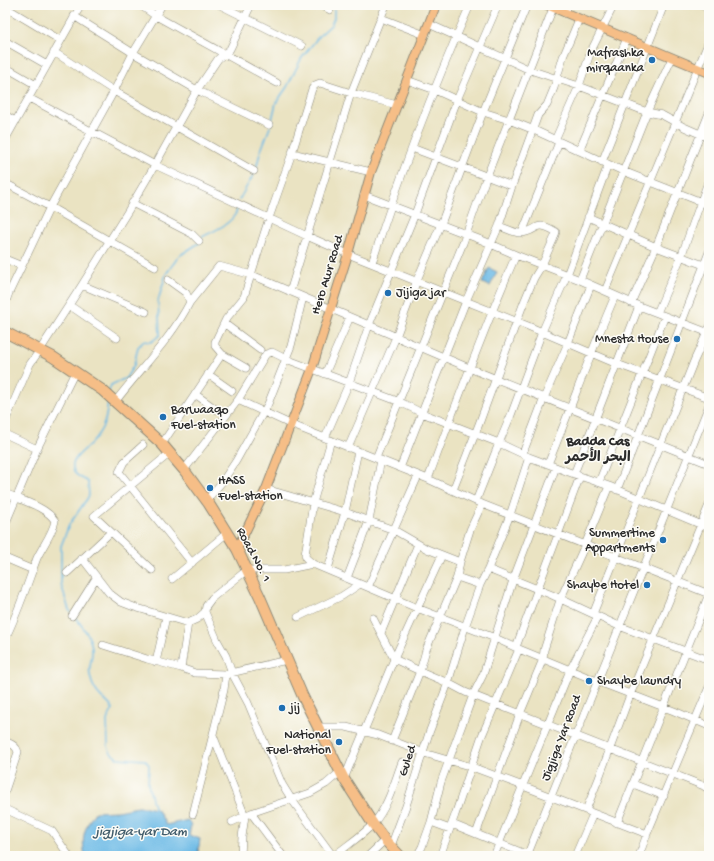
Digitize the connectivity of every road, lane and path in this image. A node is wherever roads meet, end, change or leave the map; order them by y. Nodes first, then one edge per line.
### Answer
1 (81, 5) edge
2 (140, 5) edge
3 (162, 5) edge
4 (220, 5) edge
5 (251, 5) edge
6 (321, 5) edge
7 (386, 5) edge
8 (436, 5) edge
9 (470, 5) edge
10 (498, 5) edge
11 (527, 5) edge
12 (614, 5) edge
13 (664, 5) edge
14 (701, 5) edge
15 (550, 6) edge
16 (5, 7) edge
17 (566, 9) edge
18 (709, 9) edge
19 (330, 10) dead end
20 (74, 16) junction
21 (156, 16) junction
22 (245, 18) junction
23 (380, 18) junction
24 (579, 19) junction
25 (430, 24) junction
26 (604, 28) junction
27 (425, 35) junction
28 (456, 36) junction
29 (627, 38) junction
30 (60, 40) junction
31 (5, 41) edge
32 (709, 41) edge
33 (302, 46) dead end
34 (648, 47) junction
35 (480, 48) junction
36 (54, 52) junction
37 (133, 53) junction
38 (224, 54) junction
39 (505, 58) junction
40 (672, 58) junction
41 (47, 65) junction
42 (5, 67) edge
43 (697, 68) junction
44 (530, 70) junction
45 (709, 73) edge
46 (556, 79) junction
47 (407, 80) junction
48 (277, 83) dead end
49 (36, 84) junction
50 (578, 86) junction
51 (197, 90) junction
52 (435, 90) junction
53 (114, 91) junction
54 (351, 93) junction
55 (603, 96) junction
56 (29, 98) junction
57 (458, 100) junction
58 (624, 104) junction
59 (397, 105) junction
60 (483, 112) junction
61 (647, 112) junction
62 (709, 113) edge
63 (5, 115) edge
64 (509, 120) junction
65 (15, 121) junction
66 (676, 123) junction
67 (269, 125) dead end
68 (177, 127) junction
69 (534, 130) junction
70 (92, 131) junction
71 (700, 134) junction
72 (709, 138) edge
73 (5, 139) edge
74 (557, 141) junction
75 (412, 148) junction
76 (579, 151) junction
77 (292, 153) junction
78 (436, 158) junction
79 (330, 162) junction
80 (605, 163) junction
81 (155, 165) junction
82 (462, 168) junction
83 (254, 171) dead end
84 (623, 171) junction
85 (371, 172) junction
86 (486, 177) junction
87 (709, 179) edge
88 (651, 182) junction
89 (5, 183) edge
90 (512, 186) junction
91 (678, 192) junction
92 (364, 195) junction
93 (700, 201) junction
94 (132, 203) junction
95 (390, 204) junction
96 (709, 205) edge
97 (50, 208) junction
98 (415, 214) junction
99 (588, 217) junction
100 (269, 218) junction
101 (442, 224) junction
102 (602, 224) junction
103 (499, 226) junction
104 (522, 233) junction
105 (466, 234) junction
106 (629, 235) junction
107 (307, 236) junction
108 (109, 241) junction
109 (199, 241) dead end
110 (491, 244) junction
111 (656, 247) junction
112 (709, 252) edge
113 (348, 254) junction
114 (516, 255) junction
115 (681, 257) junction
116 (5, 259) edge
117 (372, 263) junction
118 (542, 265) junction
119 (22, 266) junction
120 (706, 266) edge
121 (154, 267) dead end
122 (392, 270) junction
123 (252, 275) junction
124 (567, 275) junction
125 (168, 280) dead end
126 (417, 280) junction
127 (580, 280) junction
128 (82, 285) junction
129 (591, 285) junction
130 (605, 291) junction
131 (290, 292) junction
132 (443, 292) junction
133 (616, 296) junction
134 (303, 297) junction
135 (466, 301) junction
136 (190, 302) junction
137 (631, 303) junction
138 (5, 304) edge
139 (69, 305) junction
140 (639, 306) junction
141 (331, 309) junction
142 (492, 311) junction
143 (146, 312) dead end
144 (657, 313) junction
145 (665, 316) junction
146 (350, 317) junction
147 (517, 322) junction
148 (681, 323) junction
149 (225, 324) junction
150 (369, 325) junction
151 (708, 331) edge
152 (5, 332) edge
153 (542, 332) junction
154 (396, 337) junction
155 (117, 338) dead end
156 (568, 343) junction
157 (421, 347) junction
158 (40, 350) junction
159 (260, 350) dead end
160 (591, 352) junction
161 (222, 354) junction
162 (444, 357) junction
163 (286, 359) junction
164 (617, 364) junction
165 (246, 368) dead end
166 (469, 368) junction
167 (312, 369) junction
168 (75, 372) junction
169 (642, 373) junction
170 (208, 374) junction
171 (325, 374) junction
172 (495, 378) junction
173 (659, 380) junction
174 (349, 383) junction
175 (521, 388) junction
176 (683, 389) junction
177 (232, 391) dead end
178 (373, 392) junction
179 (195, 394) junction
180 (544, 398) junction
181 (709, 398) edge
182 (238, 400) junction
183 (115, 402) junction
184 (400, 402) junction
185 (709, 405) edge
186 (571, 409) junction
187 (217, 410) dead end
188 (263, 412) junction
189 (422, 413) junction
190 (595, 418) junction
191 (5, 422) edge
192 (290, 424) junction
193 (448, 424) junction
194 (621, 428) junction
195 (5, 434) edge
196 (474, 434) junction
197 (639, 435) junction
198 (328, 439) junction
199 (499, 442) junction
200 (162, 444) junction
201 (661, 444) junction
202 (143, 445) dead end
203 (348, 448) junction
204 (37, 449) junction
205 (358, 451) junction
206 (170, 453) junction
207 (526, 455) junction
208 (690, 456) junction
209 (378, 459) junction
210 (548, 464) junction
211 (709, 464) edge
212 (556, 467) junction
213 (400, 468) junction
214 (184, 470) junction
215 (577, 475) junction
216 (418, 476) junction
217 (428, 479) junction
218 (599, 482) junction
219 (130, 486) junction
220 (609, 486) junction
221 (266, 489) junction
222 (452, 490) junction
223 (617, 490) junction
224 (5, 493) edge
225 (16, 498) junction
226 (639, 499) junction
227 (206, 501) junction
228 (313, 503) junction
229 (479, 503) junction
230 (709, 505) edge
231 (667, 511) junction
232 (345, 512) junction
233 (510, 515) junction
234 (369, 521) junction
235 (700, 524) junction
236 (5, 525) edge
237 (535, 525) junction
238 (709, 528) edge
239 (394, 530) junction
240 (111, 532) junction
241 (227, 534) junction
242 (558, 534) junction
243 (418, 544) junction
244 (585, 545) junction
245 (237, 549) junction
246 (442, 555) junction
247 (616, 557) junction
248 (5, 558) edge
249 (82, 558) junction
250 (460, 562) junction
251 (192, 563) junction
252 (313, 564) junction
253 (642, 568) junction
254 (328, 569) junction
255 (488, 569) junction
256 (32, 570) junction
257 (152, 570) dead end
258 (247, 570) junction
259 (67, 573) dead end
260 (457, 577) junction
261 (96, 578) junction
262 (347, 578) junction
263 (172, 580) dead end
264 (513, 580) junction
265 (676, 581) junction
266 (360, 584) junction
267 (480, 586) junction
268 (368, 587) junction
269 (538, 589) junction
270 (709, 594) edge
271 (394, 598) junction
272 (560, 600) junction
273 (417, 608) junction
274 (205, 612) junction
275 (596, 615) junction
276 (72, 616) dead end
277 (298, 616) dead end
278 (166, 617) junction
279 (441, 617) junction
280 (373, 618) dead end
281 (188, 623) junction
282 (620, 626) junction
283 (465, 627) junction
284 (381, 634) junction
285 (495, 638) junction
286 (653, 638) junction
287 (5, 639) edge
288 (103, 645) dead end
289 (518, 648) junction
290 (686, 651) junction
291 (394, 659) junction
292 (543, 659) junction
293 (287, 660) junction
294 (709, 660) edge
295 (156, 662) junction
296 (181, 668) junction
297 (570, 670) junction
298 (420, 671) junction
299 (229, 674) junction
300 (597, 681) junction
301 (448, 683) junction
302 (709, 687) edge
303 (630, 694) junction
304 (473, 695) junction
305 (496, 703) junction
306 (663, 707) junction
307 (520, 714) junction
308 (695, 721) junction
309 (548, 725) junction
310 (709, 726) edge
311 (318, 727) junction
312 (364, 731) junction
313 (212, 735) junction
314 (576, 736) junction
315 (5, 741) edge
316 (392, 741) junction
317 (609, 749) junction
318 (424, 753) junction
319 (449, 760) junction
320 (642, 761) junction
321 (402, 762) dead end
322 (472, 767) junction
323 (673, 774) junction
324 (342, 775) junction
325 (497, 777) junction
326 (709, 778) edge
327 (633, 784) junction
328 (523, 786) junction
329 (707, 787) edge
330 (5, 791) edge
331 (664, 796) junction
332 (552, 798) junction
333 (292, 800) junction
334 (5, 809) edge
335 (589, 812) junction
336 (193, 814) dead end
337 (248, 815) junction
338 (232, 822) dead end
339 (431, 822) junction
340 (617, 823) junction
341 (373, 824) junction
342 (451, 827) junction
343 (476, 834) junction
344 (647, 834) junction
345 (388, 843) junction
346 (499, 844) junction
347 (69, 856) edge
348 (241, 856) edge
349 (283, 856) edge
350 (334, 856) edge
351 (368, 856) edge
352 (400, 856) edge
353 (417, 856) edge
354 (440, 856) edge
355 (494, 856) edge
356 (527, 856) edge
357 (575, 856) edge
358 (639, 856) edge

1 - 20 street
2 - 21 street
3 - 21 street
4 - 22 street
5 - 22 street
6 - 19 street
7 - 23 street
8 - 25 main road, Hero Awr Road
9 - 28 street
10 - 35 street
11 - 39 street
12 - 26 street
13 - 34 street
14 - 18 street
15 - 17 main road
15 - 44 street
16 - 30 street
17 - 24 main road
20 - 30 street
20 - 37 street
21 - 37 street
21 - 38 street
22 - 33 street
22 - 38 street
23 - 27 street
23 - 54 street
24 - 26 main road
24 - 46 street
25 - 27 main road, Hero Awr Road
25 - 28 street
26 - 29 main road
26 - 50 street
27 - 47 main road, Hero Awr Road
28 - 35 street
28 - 52 street
29 - 34 main road
29 - 55 street
30 - 36 street
31 - 41 street
32 - 43 street
34 - 40 main road
34 - 58 street
35 - 39 street
35 - 57 street
36 - 41 street
36 - 53 street
37 - 51 street
37 - 53 street
38 - 48 street
38 - 51 street
39 - 44 street
39 - 60 street
40 - 43 main road
40 - 61 street
41 - 49 street
42 - 49 street
43 - 45 main road
43 - 66 street
44 - 46 street
44 - 64 street
46 - 50 street
46 - 69 street
47 - 52 street
47 - 59 main road, Hero Awr Road
49 - 56 street
50 - 55 street
50 - 74 street
51 - 67 street
51 - 68 street
52 - 57 street
52 - 75 street
53 - 68 street
53 - 70 street
54 - 59 street
54 - 77 street
54 - 79 street
55 - 58 street
55 - 76 street
56 - 65 street
56 - 70 street
57 - 60 street
57 - 78 street
58 - 61 street
58 - 80 street
59 - 85 main road, Hero Awr Road
60 - 64 street
60 - 82 street
61 - 66 street
61 - 84 street
62 - 71 street
63 - 65 street
64 - 69 street
64 - 86 street
65 - 73 street
66 - 71 street
66 - 88 street
68 - 81 street
68 - 83 street
69 - 74 street
69 - 90 street
70 - 81 street
70 - 97 street
71 - 72 street
71 - 91 street
74 - 76 street
74 - 104 street
75 - 78 street
75 - 95 street
76 - 80 street
77 - 79 street
77 - 100 street
78 - 82 street
78 - 98 street
79 - 85 street
79 - 107 street
80 - 84 street
80 - 99 street
81 - 94 street
81 - 100 street
82 - 86 street
82 - 101 street
84 - 88 street
84 - 102 street
85 - 92 main road, Hero Awr Road
86 - 90 street
86 - 105 street
87 - 93 street
88 - 91 street
88 - 106 street
89 - 97 street
90 - 103 street
91 - 93 street
91 - 111 street
92 - 95 street
92 - 113 main road, Hero Awr Road
93 - 96 street
93 - 115 street
94 - 108 street
94 - 109 street
95 - 98 street
95 - 117 street
97 - 108 street
97 - 119 street
98 - 101 street
98 - 122 street
99 - 102 street
99 - 124 street
100 - 107 street
100 - 123 street
101 - 105 street
101 - 126 street
102 - 106 street
102 - 127 street
103 - 104 street
103 - 110 street
104 - 118 street
105 - 110 street
105 - 132 street
106 - 111 street
106 - 130 street
107 - 113 street
107 - 131 street
108 - 121 street
108 - 128 street
110 - 114 street
110 - 135 street
111 - 115 street
111 - 137 street
112 - 120 street
113 - 117 street
113 - 141 main road, Hero Awr Road
114 - 118 street
114 - 142 street
115 - 120 street
115 - 144 street
116 - 119 street
117 - 122 street
118 - 124 street
118 - 147 street
119 - 138 street
120 - 148 street
122 - 126 street
122 - 150 street
123 - 131 street
123 - 136 street
123 - 149 street
124 - 127 street
124 - 153 street
125 - 136 street
126 - 132 street
126 - 154 street
127 - 129 street
128 - 139 street
128 - 143 street
129 - 130 street
129 - 156 street, Guled
130 - 133 street
131 - 134 street
132 - 135 street
132 - 157 street
133 - 137 street
133 - 160 street
134 - 141 street
134 - 163 street
135 - 142 street
135 - 162 street
136 - 183 street
137 - 140 street
139 - 155 street
139 - 158 street
140 - 144 street
140 - 164 street
141 - 146 street
141 - 167 main road, Hero Awr Road
142 - 147 street
142 - 166 street
144 - 145 street
145 - 148 street
145 - 169 street
146 - 150 street
146 - 171 street
147 - 153 street
147 - 172 street
148 - 151 street
148 - 173 street
149 - 159 street
149 - 161 street
150 - 154 street
150 - 174 street
151 - 176 street
152 - 158 highway, Road No. 1
153 - 156 street
153 - 175 street
154 - 157 street
154 - 178 street
156 - 160 street
156 - 180 street, Guled
157 - 162 street
157 - 184 street
158 - 168 highway, Road No. 1
158 - 191 street
160 - 164 street
160 - 186 street
161 - 165 street
161 - 170 street
162 - 166 street
162 - 189 street
163 - 167 street
163 - 182 street
163 - 188 street
164 - 169 street
164 - 190 street
166 - 172 street
166 - 193 street
167 - 171 street
167 - 192 main road, Hero Awr Road
168 - 183 highway, Road No. 1
168 - 204 street
169 - 173 street
169 - 194 street
170 - 177 street
170 - 179 street
171 - 174 street
172 - 175 street
172 - 196 street
173 - 176 street
173 - 197 street
174 - 178 street
174 - 198 street
175 - 180 street
175 - 199 street
176 - 181 street
176 - 201 street
178 - 184 street
178 - 203 street
179 - 187 street
179 - 200 street
180 - 186 street
180 - 207 street, Guled
182 - 188 street
182 - 214 street
183 - 200 highway, Road No. 1
184 - 189 street
184 - 209 street
185 - 208 street, Jigjiga Yar Road
186 - 190 street
186 - 210 street
188 - 192 street
188 - 227 street
189 - 193 street
189 - 213 street
190 - 194 street
190 - 215 street
192 - 198 street
192 - 221 main road, Hero Awr Road
193 - 196 street
193 - 217 street
194 - 197 street
194 - 218 street
195 - 204 street
196 - 199 street
196 - 222 street
197 - 201 street
197 - 223 street
198 - 203 street
198 - 228 street
199 - 207 street
199 - 229 street
200 - 206 highway, Road No. 1
201 - 208 street
201 - 226 street
202 - 219 street
203 - 205 street
204 - 225 street
205 - 209 street
205 - 232 street
206 - 214 highway, Road No. 1
206 - 219 street
207 - 210 street
207 - 233 street, Guled
208 - 211 street
208 - 231 street, Jigjiga Yar Road
209 - 213 street
209 - 234 street
210 - 212 street
212 - 215 street
212 - 237 street
213 - 216 street
214 - 227 highway, Road No. 1
215 - 218 street
215 - 242 street
216 - 217 street
216 - 239 street
217 - 222 street
218 - 220 street
219 - 240 street
219 - 251 street
220 - 223 street
220 - 244 street
221 - 228 street
221 - 245 main road, Hero Awr Road
222 - 229 street
223 - 226 street
224 - 225 street
225 - 236 street
225 - 256 street
226 - 231 street
226 - 247 street
227 - 241 highway, Road No. 1
228 - 232 street
228 - 252 street
229 - 233 street
229 - 250 street
230 - 235 street
231 - 235 street
231 - 253 street, Jigjiga Yar Road
232 - 234 street
232 - 254 street
233 - 237 street
233 - 255 street, Guled
234 - 239 street
234 - 262 street
235 - 238 street
235 - 265 street
237 - 242 street
237 - 264 street
239 - 243 street
239 - 268 street
240 - 249 street
240 - 257 street
241 - 245 highway, Road No. 1
241 - 251 street
242 - 244 street
242 - 269 street
243 - 246 street
243 - 271 street
244 - 247 street
244 - 272 street
245 - 258 highway, Road No. 1
246 - 250 street
246 - 273 street
247 - 253 street
247 - 275 street
248 - 256 street
249 - 259 street
249 - 261 street
250 - 260 street
251 - 263 street
252 - 254 street
252 - 258 street
253 - 265 street
253 - 282 street, Jigjiga Yar Road
254 - 262 street
255 - 264 street
255 - 267 street, Guled
256 - 287 street
258 - 274 street
258 - 293 highway, Road No. 1
260 - 267 street
260 - 279 street
261 - 276 street
261 - 278 street
262 - 266 street
264 - 269 street
264 - 285 street
265 - 270 street
265 - 286 street
266 - 268 street
266 - 277 street
267 - 283 street, Guled
268 - 271 street
269 - 272 street
269 - 289 street
270 - 290 street
271 - 273 street
271 - 284 street
272 - 275 street
272 - 292 street
273 - 279 street
273 - 291 street
274 - 281 street
274 - 299 street
275 - 282 street
275 - 297 street
278 - 281 street
278 - 295 street
279 - 283 street
279 - 298 street
280 - 284 street
281 - 296 street
282 - 286 street
282 - 300 street, Jigjiga Yar Road
283 - 285 street
283 - 301 street, Guled
284 - 291 street
285 - 289 street
285 - 304 street
286 - 290 street
286 - 303 street
288 - 295 street
289 - 292 street
289 - 305 street
290 - 294 street
290 - 306 street
291 - 298 street
291 - 312 street
292 - 297 street
292 - 307 street
293 - 299 street
293 - 311 highway, Road No. 1
295 - 296 street
296 - 299 street
297 - 300 street
297 - 309 street
298 - 301 street
298 - 316 street
299 - 313 street
299 - 333 street
300 - 303 street
300 - 314 street, Jigjiga Yar Road
301 - 304 street
301 - 318 street, Guled
302 - 308 street
303 - 306 street
303 - 317 street
304 - 305 street
304 - 319 street
305 - 307 street
305 - 322 street
306 - 308 street
306 - 320 street
307 - 309 street
307 - 325 street
308 - 310 street
308 - 323 street
309 - 314 street
309 - 328 street
311 - 312 street
311 - 324 highway, Road No. 1
312 - 316 street
312 - 324 street
313 - 336 street
313 - 337 street
314 - 317 street
314 - 332 street, Jigjiga Yar Road
315 - 330 street
316 - 318 street
317 - 320 street
317 - 335 street
318 - 319 street
318 - 345 street, Guled
319 - 322 street
319 - 339 street
320 - 323 street
320 - 327 street
321 - 341 street
322 - 325 street
322 - 342 street
323 - 329 street
323 - 331 street
324 - 333 street
324 - 341 highway, Road No. 1
325 - 328 street
325 - 343 street
326 - 329 street
327 - 331 street
327 - 340 street
328 - 332 street
328 - 346 street
331 - 344 street
332 - 335 street
332 - 356 street, Jigjiga Yar Road
333 - 337 street
333 - 350 street
334 - 347 street
335 - 340 street
335 - 357 street
337 - 338 street
337 - 348 street
337 - 349 street
339 - 342 street
339 - 353 street
340 - 344 street
341 - 345 highway, Road No. 1
341 - 350 street
342 - 343 street
342 - 354 street
343 - 346 street
344 - 358 street
345 - 351 street
345 - 352 highway, Road No. 1
346 - 355 street
346 - 356 street

